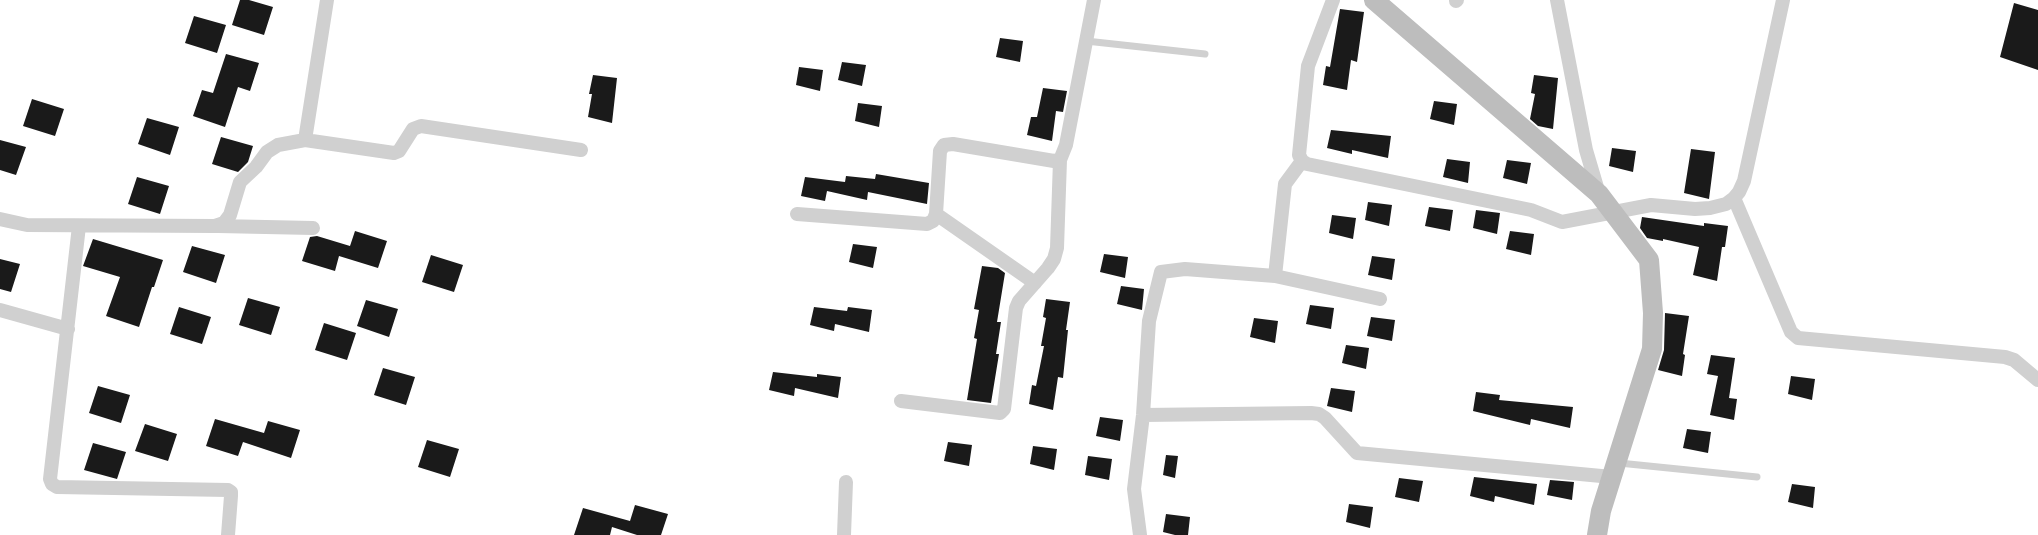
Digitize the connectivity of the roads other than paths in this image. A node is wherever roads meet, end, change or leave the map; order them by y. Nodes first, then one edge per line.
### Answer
1 (327, 0) edge
2 (1094, 0) edge
3 (1333, 0) edge
4 (1374, 0) edge
5 (1557, 0) edge
6 (1568, 0) edge
7 (1783, 0) edge
8 (1561, 23) junction
9 (1086, 41) junction
10 (1205, 54) dead end
11 (304, 140) junction
12 (581, 150) dead end
13 (1060, 160) junction
14 (1302, 161) junction
15 (1599, 194) junction
16 (1734, 198) junction
17 (1614, 213) junction
18 (797, 214) dead end
19 (936, 214) junction
20 (0, 219) edge
21 (79, 225) junction
22 (215, 226) junction
23 (313, 228) dead end
24 (1275, 276) junction
25 (1035, 283) junction
26 (1380, 299) dead end
27 (0, 310) edge
28 (68, 329) junction
29 (2038, 380) edge
30 (901, 401) dead end
31 (1143, 415) junction
32 (1614, 470) junction
33 (1757, 477) dead end
34 (846, 482) dead end
35 (230, 532) edge
36 (844, 535) edge
37 (1140, 535) edge
38 (1596, 535) edge

1 - 11 street
2 - 9 street
3 - 14 street
4 - 15 street
5 - 8 street
6 - 8 street
7 - 16 street
8 - 15 street
9 - 10 lane
9 - 13 street
11 - 12 street
11 - 22 street
13 - 19 street
13 - 25 street
14 - 17 street
14 - 24 street
15 - 17 street
16 - 17 street
16 - 29 street
17 - 32 street
18 - 19 street
19 - 25 street
20 - 21 street
21 - 22 street
21 - 28 street
22 - 23 street
24 - 26 street
24 - 31 street
25 - 30 street
27 - 28 street
28 - 35 street
31 - 32 street
31 - 37 street
32 - 33 lane
32 - 38 street
34 - 36 street

